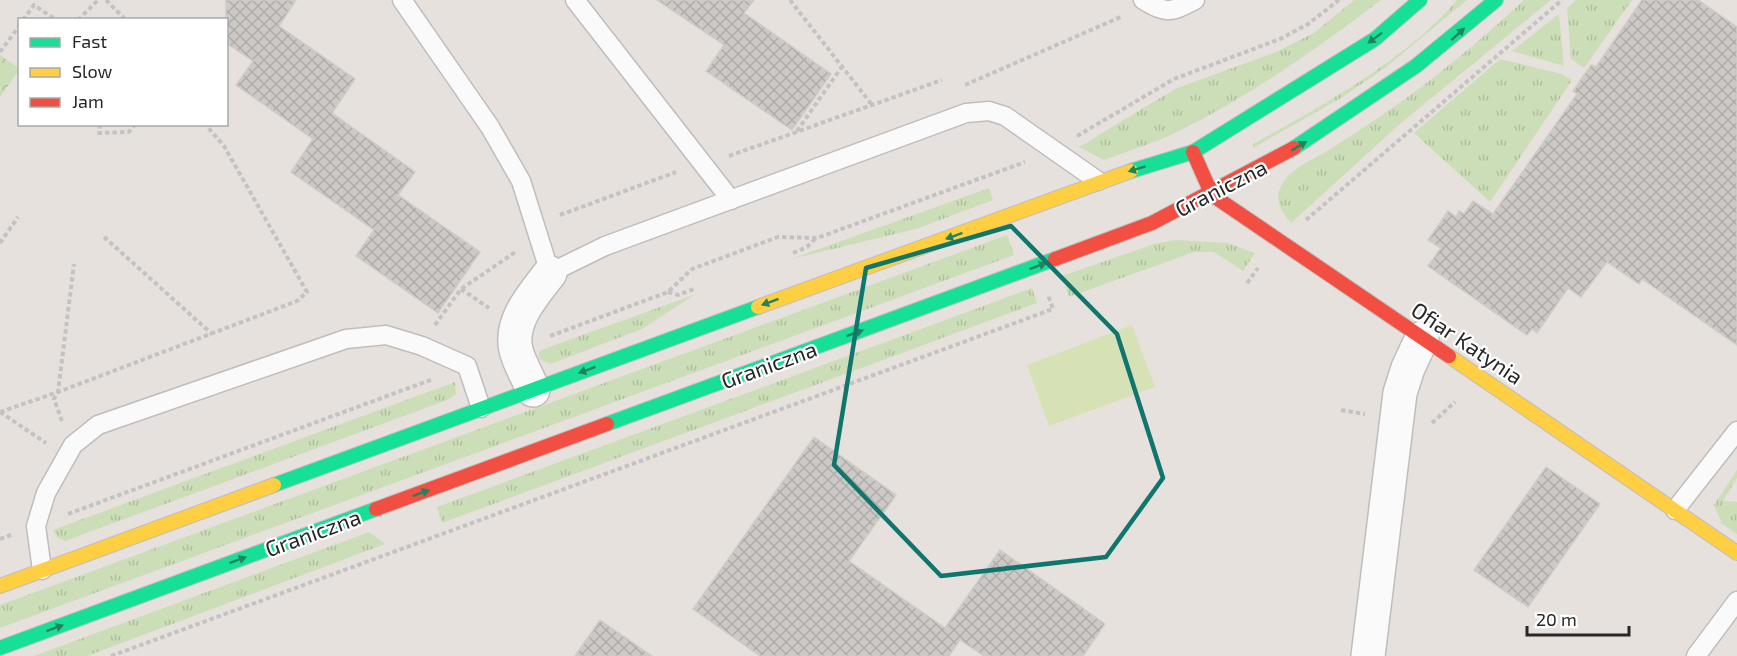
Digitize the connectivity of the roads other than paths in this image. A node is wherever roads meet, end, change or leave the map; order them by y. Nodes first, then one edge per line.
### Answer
1 (402, 0) edge
2 (575, 0) edge
3 (1194, 0) edge
4 (1420, 0) edge
5 (1496, 0) edge
6 (1147, 2) edge
7 (1193, 152) junction
8 (1098, 182) junction
9 (1212, 195) junction
10 (731, 200) junction
11 (550, 273) junction
12 (1422, 338) junction
13 (533, 390) junction
14 (481, 408) junction
15 (1737, 431) edge
16 (1675, 510) junction
17 (1737, 553) edge
18 (42, 570) junction
19 (0, 585) edge
20 (1737, 601) edge
21 (1731, 626) edge
22 (0, 648) edge
23 (1368, 656) edge
24 (1696, 656) edge

1 - 11 lane
2 - 10 lane
3 - 6 lane
4 -> 7 street, Graniczna
9 -> 5 street, Graniczna
7 -> 8 street, Graniczna
7 - 9 street
8 - 10 lane
8 -> 13 street, Graniczna
9 - 12 street, Ofiar Katynia
22 -> 9 street, Graniczna
10 - 11 lane
11 - 13 street
12 - 16 street, Ofiar Katynia
12 - 23 street
13 - 14 street, Graniczna
14 - 18 street, Graniczna
14 - 18 lane
15 - 16 lane
16 - 17 street, Ofiar Katynia
18 - 19 street, Graniczna
20 - 21 lane
21 - 24 lane

